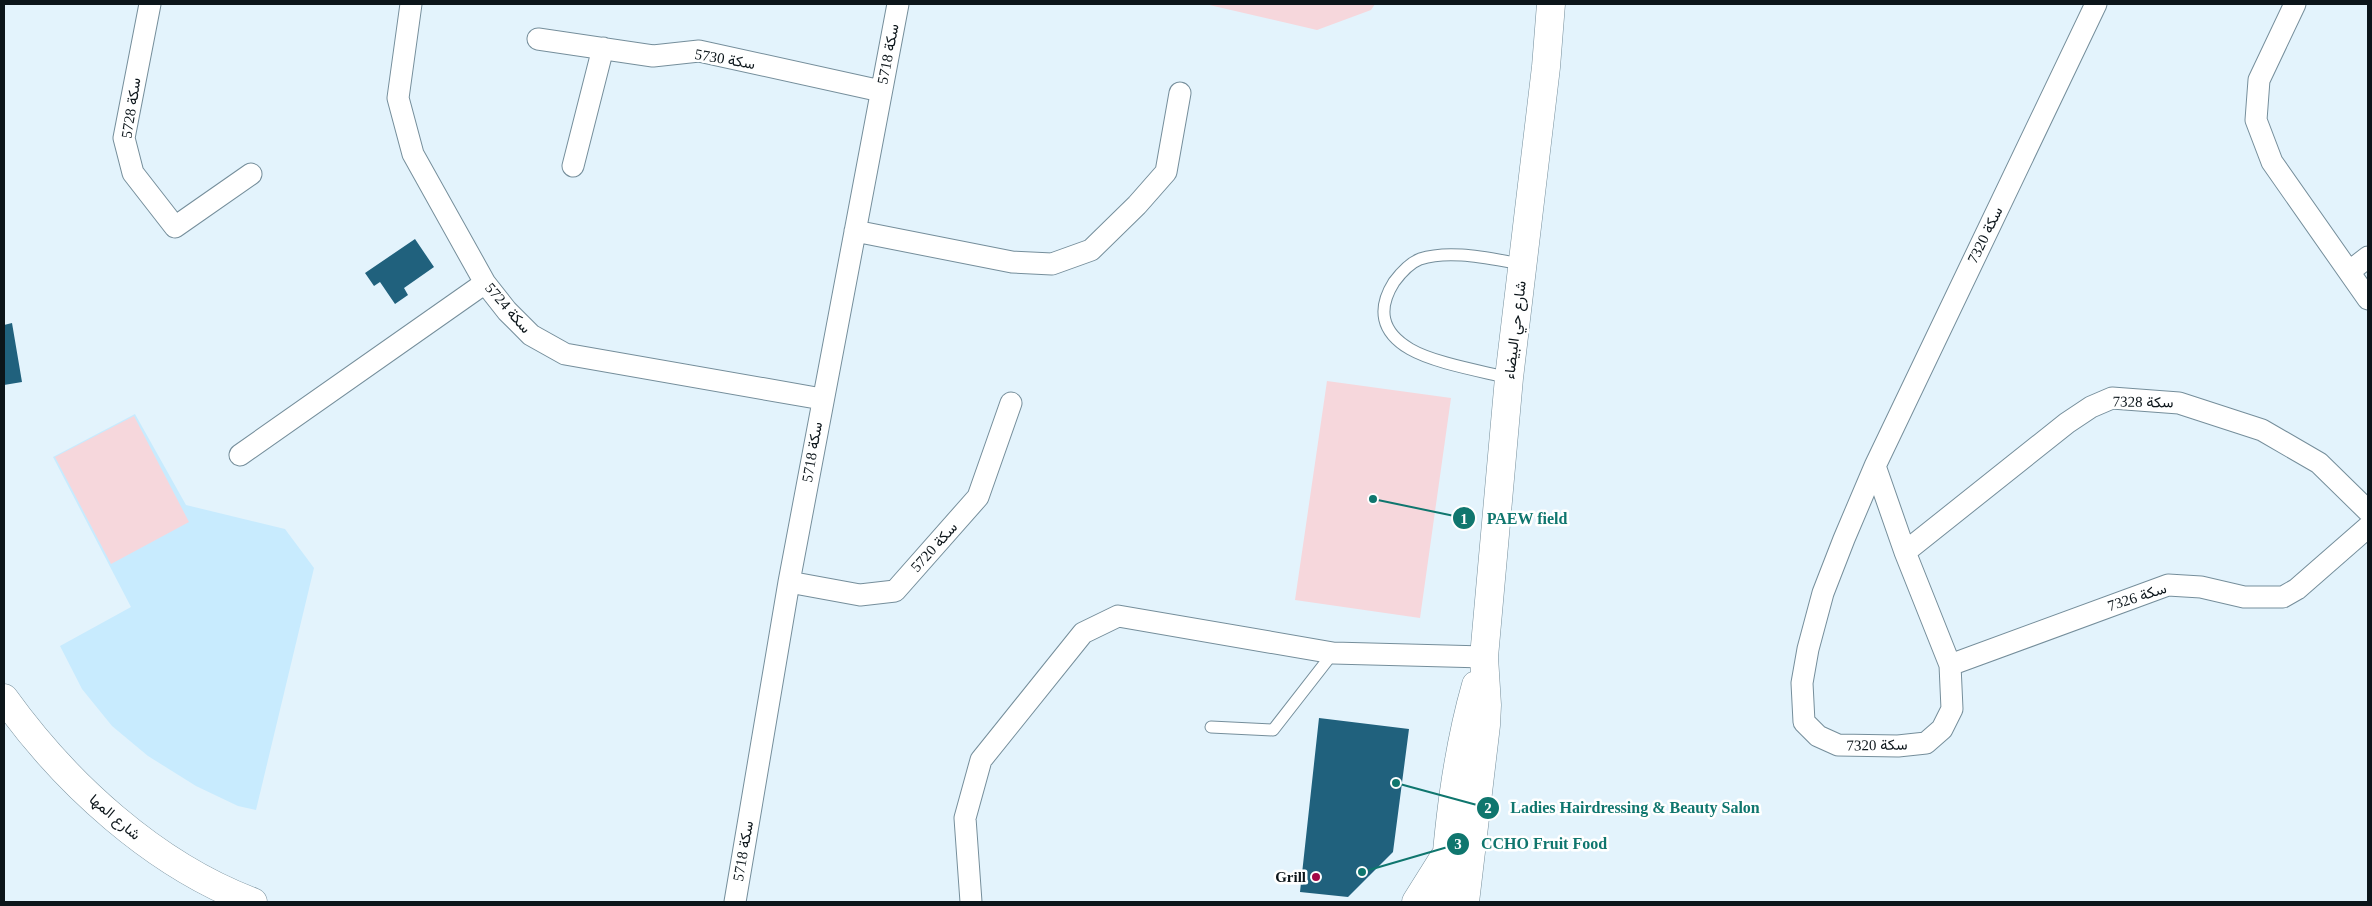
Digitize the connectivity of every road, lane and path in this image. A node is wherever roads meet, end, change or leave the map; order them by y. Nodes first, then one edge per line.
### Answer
1 (150, 4) edge
2 (411, 4) edge
3 (898, 4) edge
4 (1551, 4) edge
5 (2096, 4) edge
6 (2295, 4) edge
7 (538, 39) dead end
8 (603, 48) junction
9 (881, 90) junction
10 (1180, 93) dead end
11 (573, 166) dead end
12 (251, 174) dead end
13 (855, 231) junction
14 (2368, 257) edge
15 (1522, 264) junction
16 (2350, 271) junction
17 (485, 282) junction
18 (2368, 298) edge
19 (1509, 378) junction
20 (822, 399) junction
21 (1011, 403) dead end
22 (240, 454) dead end
23 (1875, 466) junction
24 (2368, 511) edge
25 (2368, 527) edge
26 (1905, 552) junction
27 (788, 582) junction
28 (1333, 653) junction
29 (1484, 657) junction
30 (1950, 665) junction
31 (4, 698) edge
32 (1211, 727) dead end
33 (1446, 856) junction
34 (253, 902) edge
35 (735, 902) edge
36 (971, 902) edge
37 (1416, 902) edge
38 (1443, 902) edge
39 (1465, 902) edge

1 - 12 street, سكة 5728
2 - 17 street, سكة 5724
3 - 9 street, سكة 5718
4 - 15 main road, شارع حي البيضاء
5 - 23 street, سكة 7320
6 - 16 street
7 - 8 street, سكة 5730
8 - 9 street, سكة 5730
8 - 11 street
9 - 13 street, سكة 5718
10 - 13 street
13 - 20 street, سكة 5718
14 - 16 street
15 - 19 main road, شارع حي البيضاء
15 - 19 lane
16 - 18 street
17 - 20 street, سكة 5724
17 - 22 street
19 - 29 main road, شارع حي البيضاء
20 - 27 street, سكة 5718
21 - 27 street, سكة 5720
23 - 26 street, سكة 7320
23 - 30 street, سكة 7320
24 - 26 street, سكة 7328
25 - 30 street, سكة 7326
26 - 30 street, سكة 7320
27 - 35 street, سكة 5718
28 - 29 street
28 - 32 lane
28 - 36 street
29 - 33 main road
29 - 39 main road
31 - 34 main road, شارع المها
33 - 37 main road
33 - 38 main road

